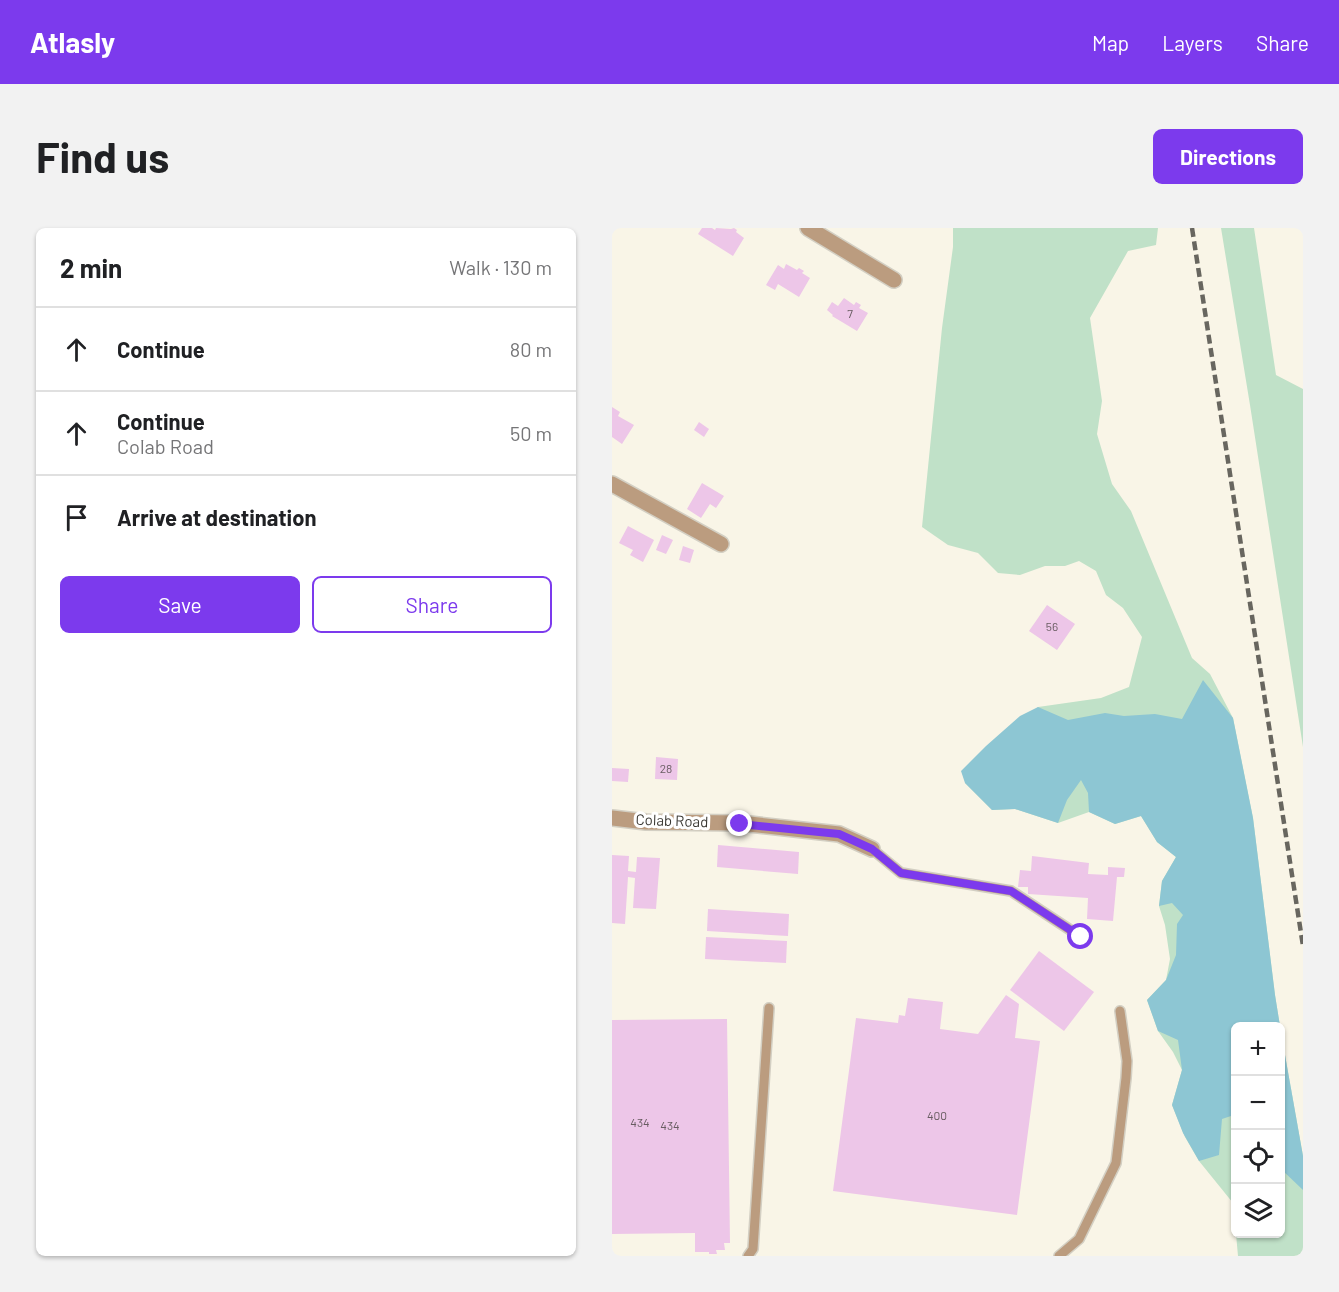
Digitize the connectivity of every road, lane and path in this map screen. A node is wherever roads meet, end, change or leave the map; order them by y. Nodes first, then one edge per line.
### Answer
1 (808, 228) edge
2 (894, 280) dead end
3 (612, 483) edge
4 (720, 544) dead end
5 (612, 818) edge
6 (872, 849) joint
7 (1081, 937) dead end
8 (769, 1008) dead end
9 (1120, 1011) dead end
10 (748, 1256) edge
11 (1059, 1256) edge

1 - 2 street
3 - 4 street
5 - 6 street, Colab Road
6 - 7 lane
8 - 10 lane
9 - 11 lane

